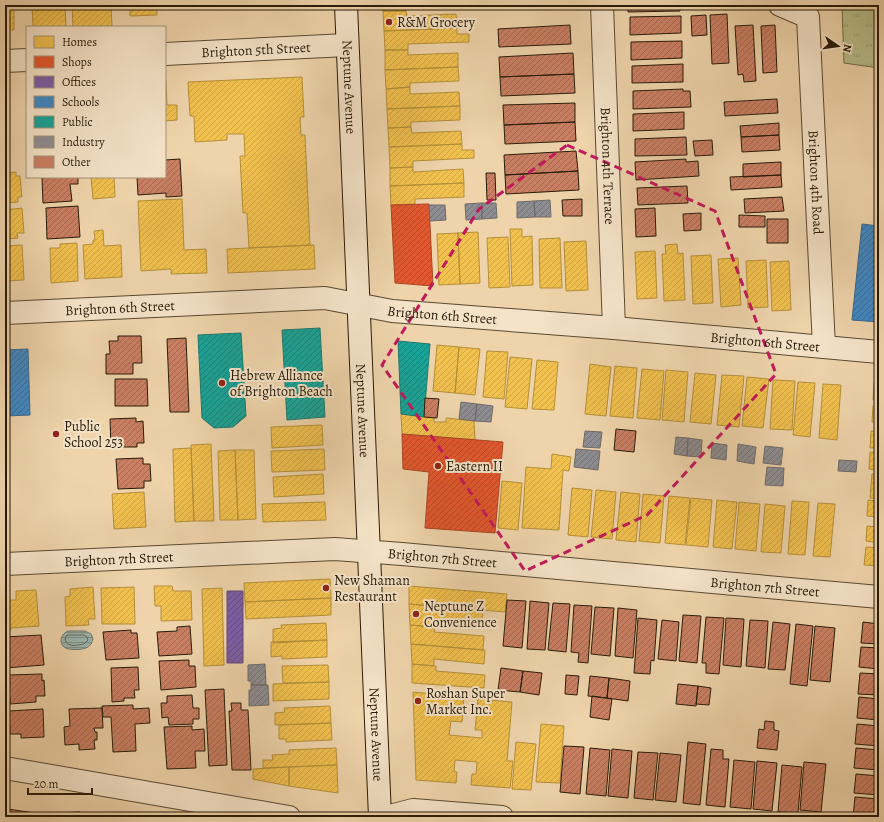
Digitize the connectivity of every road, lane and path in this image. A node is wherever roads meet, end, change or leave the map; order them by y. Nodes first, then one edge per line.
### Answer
1 (346, 5) edge
2 (602, 5) edge
3 (780, 5) edge
4 (347, 45) junction
5 (166, 54) edge
6 (26, 60) edge
7 (5, 61) edge
8 (358, 304) junction
9 (5, 313) edge
10 (614, 328) junction
11 (824, 347) junction
12 (879, 352) edge
13 (369, 552) junction
14 (5, 564) edge
15 (879, 597) edge
16 (5, 768) edge
17 (289, 817) edge
18 (380, 817) edge
19 (386, 817) edge
20 (502, 817) edge

1 - 4 street, Neptune Avenue
2 - 10 street, Brighton 4th Terrace
3 - 11 street, Brighton 4th Road
4 - 5 street, Brighton 5th Street
4 - 8 street, Neptune Avenue
6 - 7 street
8 - 9 street, Brighton 6th Street
8 - 10 street, Brighton 6th Street
8 - 13 street, Neptune Avenue
10 - 11 street, Brighton 6th Street
11 - 12 street, Brighton 6th Street
13 - 14 street, Brighton 7th Street
13 - 15 street, Brighton 7th Street
13 - 18 street, Neptune Avenue
16 - 17 street
19 - 20 street

